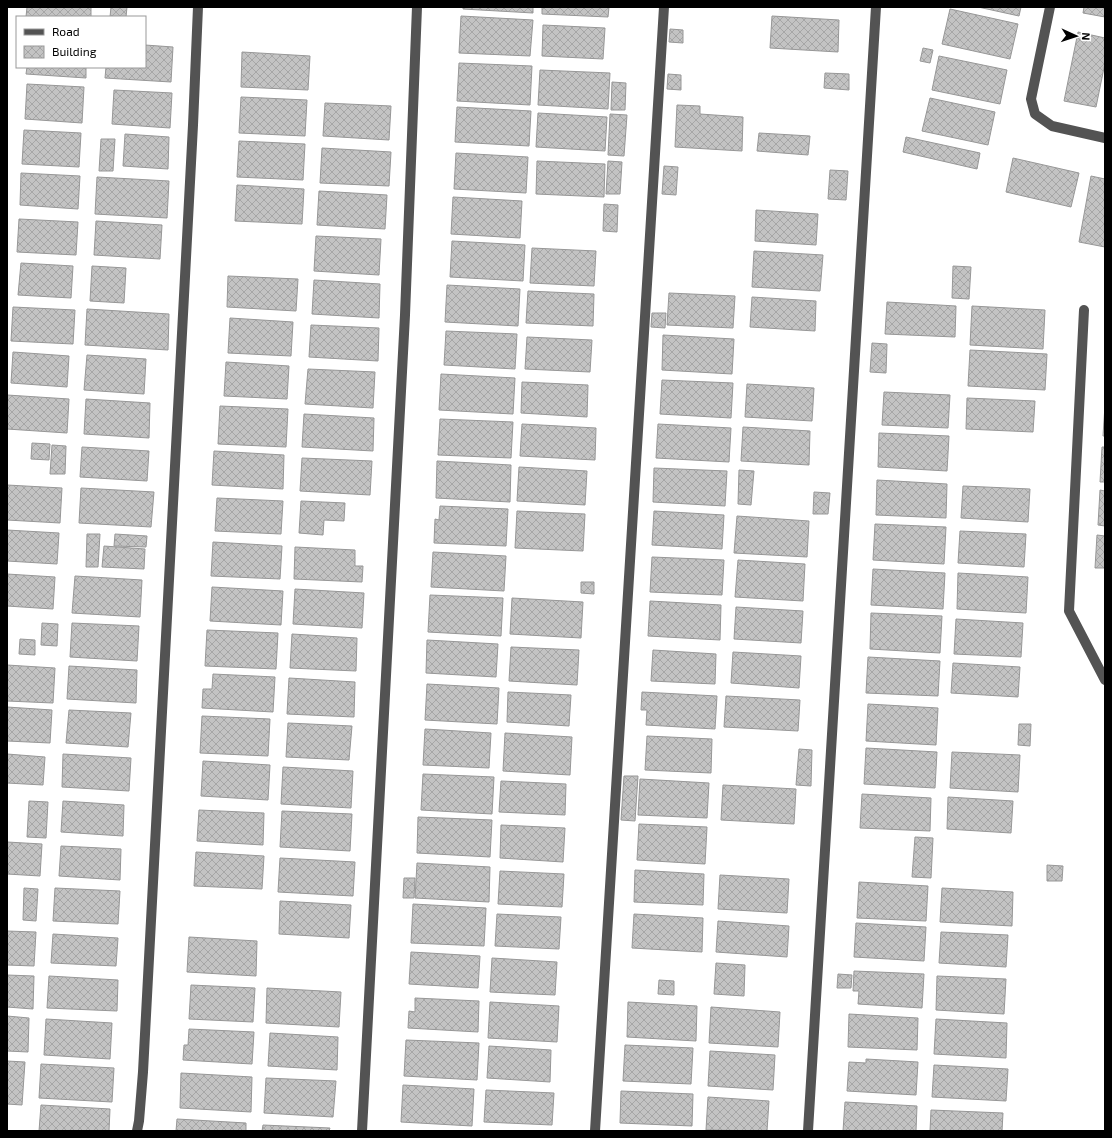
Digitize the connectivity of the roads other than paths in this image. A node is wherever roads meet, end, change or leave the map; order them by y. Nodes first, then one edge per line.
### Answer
1 (198, 7) edge
2 (417, 7) edge
3 (664, 7) edge
4 (876, 7) edge
5 (1050, 7) edge
6 (1105, 138) edge
7 (1084, 310) dead end
8 (1105, 680) edge
9 (137, 1131) edge
10 (362, 1131) edge
11 (595, 1131) edge
12 (808, 1131) edge

1 - 9 street
2 - 10 street
3 - 11 street
4 - 12 street
5 - 6 street
7 - 8 street

